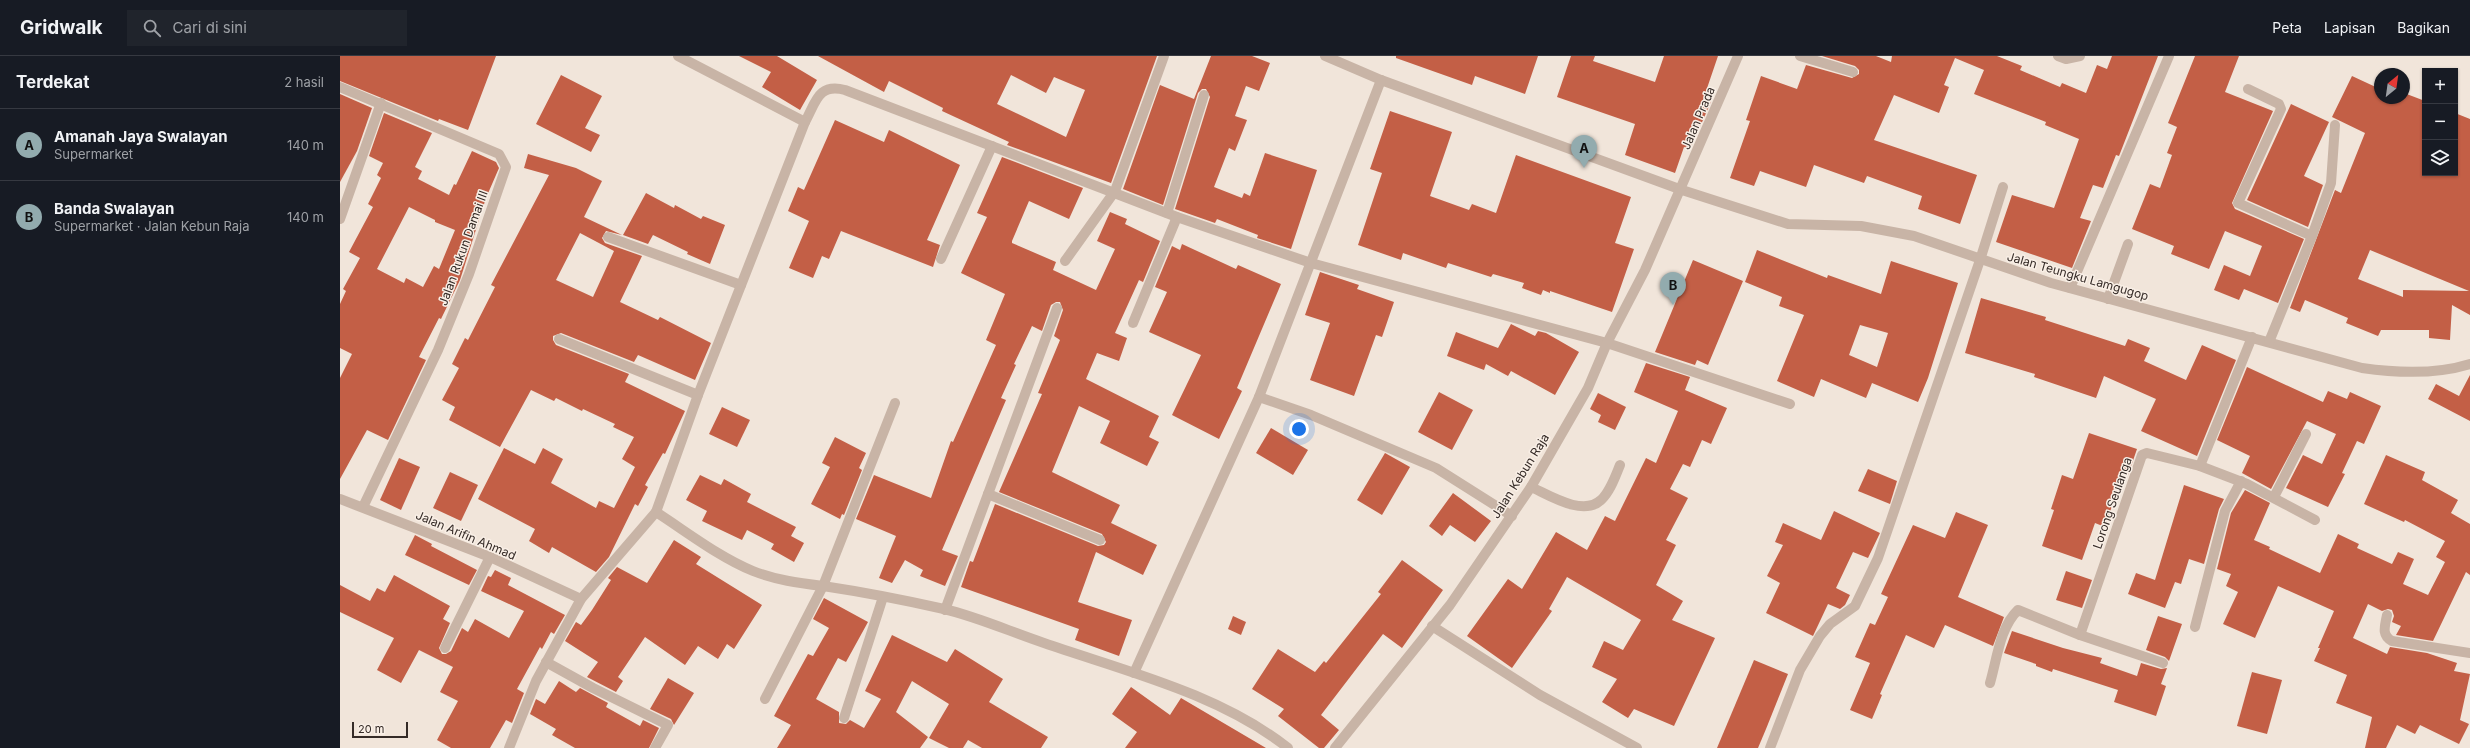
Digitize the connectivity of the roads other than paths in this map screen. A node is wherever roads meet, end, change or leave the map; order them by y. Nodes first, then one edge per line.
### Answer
1 (678, 56) edge
2 (1164, 56) edge
3 (1325, 56) edge
4 (1738, 56) edge
5 (1800, 56) edge
6 (2058, 56) edge
7 (2080, 56) edge
8 (2168, 56) edge
9 (1853, 72) dead end
10 (1381, 80) junction
11 (340, 87) edge
12 (2248, 89) dead end
13 (1204, 95) dead end
14 (380, 103) junction
15 (805, 122) junction
16 (2335, 125) dead end
17 (992, 146) junction
18 (2003, 187) dead end
19 (1682, 190) junction
20 (1115, 191) junction
21 (1167, 213) junction
22 (1177, 217) junction
23 (340, 219) edge
24 (2312, 236) junction
25 (608, 237) dead end
26 (2128, 244) dead end
27 (941, 259) dead end
28 (1980, 260) junction
29 (1065, 261) dead end
30 (1311, 263) junction
31 (741, 285) junction
32 (2070, 288) junction
33 (2108, 300) junction
34 (1058, 308) dead end
35 (1133, 323) dead end
36 (2252, 337) junction
37 (558, 339) dead end
38 (2268, 342) junction
39 (1607, 343) junction
40 (2470, 364) edge
41 (698, 395) junction
42 (1260, 397) junction
43 (895, 403) dead end
44 (1790, 404) dead end
45 (2306, 434) dead end
46 (1620, 465) dead end
47 (2200, 466) junction
48 (2241, 481) junction
49 (1531, 487) junction
50 (988, 494) junction
51 (2274, 497) junction
52 (340, 499) edge
53 (362, 507) junction
54 (656, 512) junction
55 (1512, 516) junction
56 (2315, 520) dead end
57 (1100, 540) dead end
58 (490, 557) junction
59 (823, 586) junction
60 (882, 597) junction
61 (580, 599) junction
62 (945, 610) junction
63 (2387, 615) dead end
64 (1432, 626) junction
65 (2196, 627) dead end
66 (2080, 635) junction
67 (444, 648) dead end
68 (2470, 653) edge
69 (546, 662) junction
70 (2163, 663) dead end
71 (1134, 673) junction
72 (1990, 683) dead end
73 (764, 699) dead end
74 (844, 718) dead end
75 (509, 748) edge
76 (655, 748) edge
77 (1288, 748) edge
78 (1335, 748) edge
79 (1637, 748) edge
80 (1770, 748) edge

1 - 15 street
2 - 20 street
3 - 10 street, Jalan Teungku Lamgugop
4 - 19 street, Jalan Prada
5 - 9 street
6 - 7 street
8 - 32 street
10 - 19 street, Jalan Teungku Lamgugop
10 - 30 street
11 - 14 street, Jalan Rukun Damai III
12 - 24 street
13 - 21 street
14 - 23 street
14 - 53 street, Jalan Rukun Damai III
15 - 17 street
15 - 31 street
16 - 24 street
17 - 20 street
17 - 27 street
18 - 28 street
19 - 28 street, Jalan Teungku Lamgugop
19 - 39 street, Jalan Kebun Raja
20 - 21 street
20 - 29 street
21 - 22 street
22 - 30 street
22 - 35 street
24 - 38 street
25 - 31 street
26 - 33 street
28 - 32 street, Jalan Teungku Lamgugop
28 - 80 street
30 - 39 street
30 - 42 street
31 - 41 street
32 - 33 street, Jalan Teungku Lamgugop
33 - 36 street, Jalan Teungku Lamgugop
34 - 50 street
36 - 38 street, Jalan Teungku Lamgugop
36 - 47 street
37 - 41 street
38 - 40 street, Jalan Teungku Lamgugop
39 - 44 street
39 - 49 street, Jalan Kebun Raja
41 - 54 street
42 - 55 street
42 - 71 street
43 - 59 street
45 - 51 street
46 - 49 street
47 - 48 street
47 - 66 street, Lorong Seulanga
48 - 51 street
48 - 65 street
49 - 55 street, Jalan Kebun Raja
50 - 57 street
50 - 62 street
51 - 56 street
52 - 53 street, Jalan Arifin Ahmad
53 - 58 street, Jalan Arifin Ahmad
54 - 59 street
54 - 61 street
55 - 64 street, Jalan Kebun Raja
58 - 61 street, Jalan Arifin Ahmad
58 - 67 street
59 - 60 street
59 - 73 street
60 - 62 street
60 - 74 street
61 - 69 street
62 - 71 street
63 - 68 street
64 - 78 street, Jalan Kebun Raja
64 - 79 street
66 - 70 street
66 - 72 street
69 - 75 street
69 - 76 street
71 - 77 street

